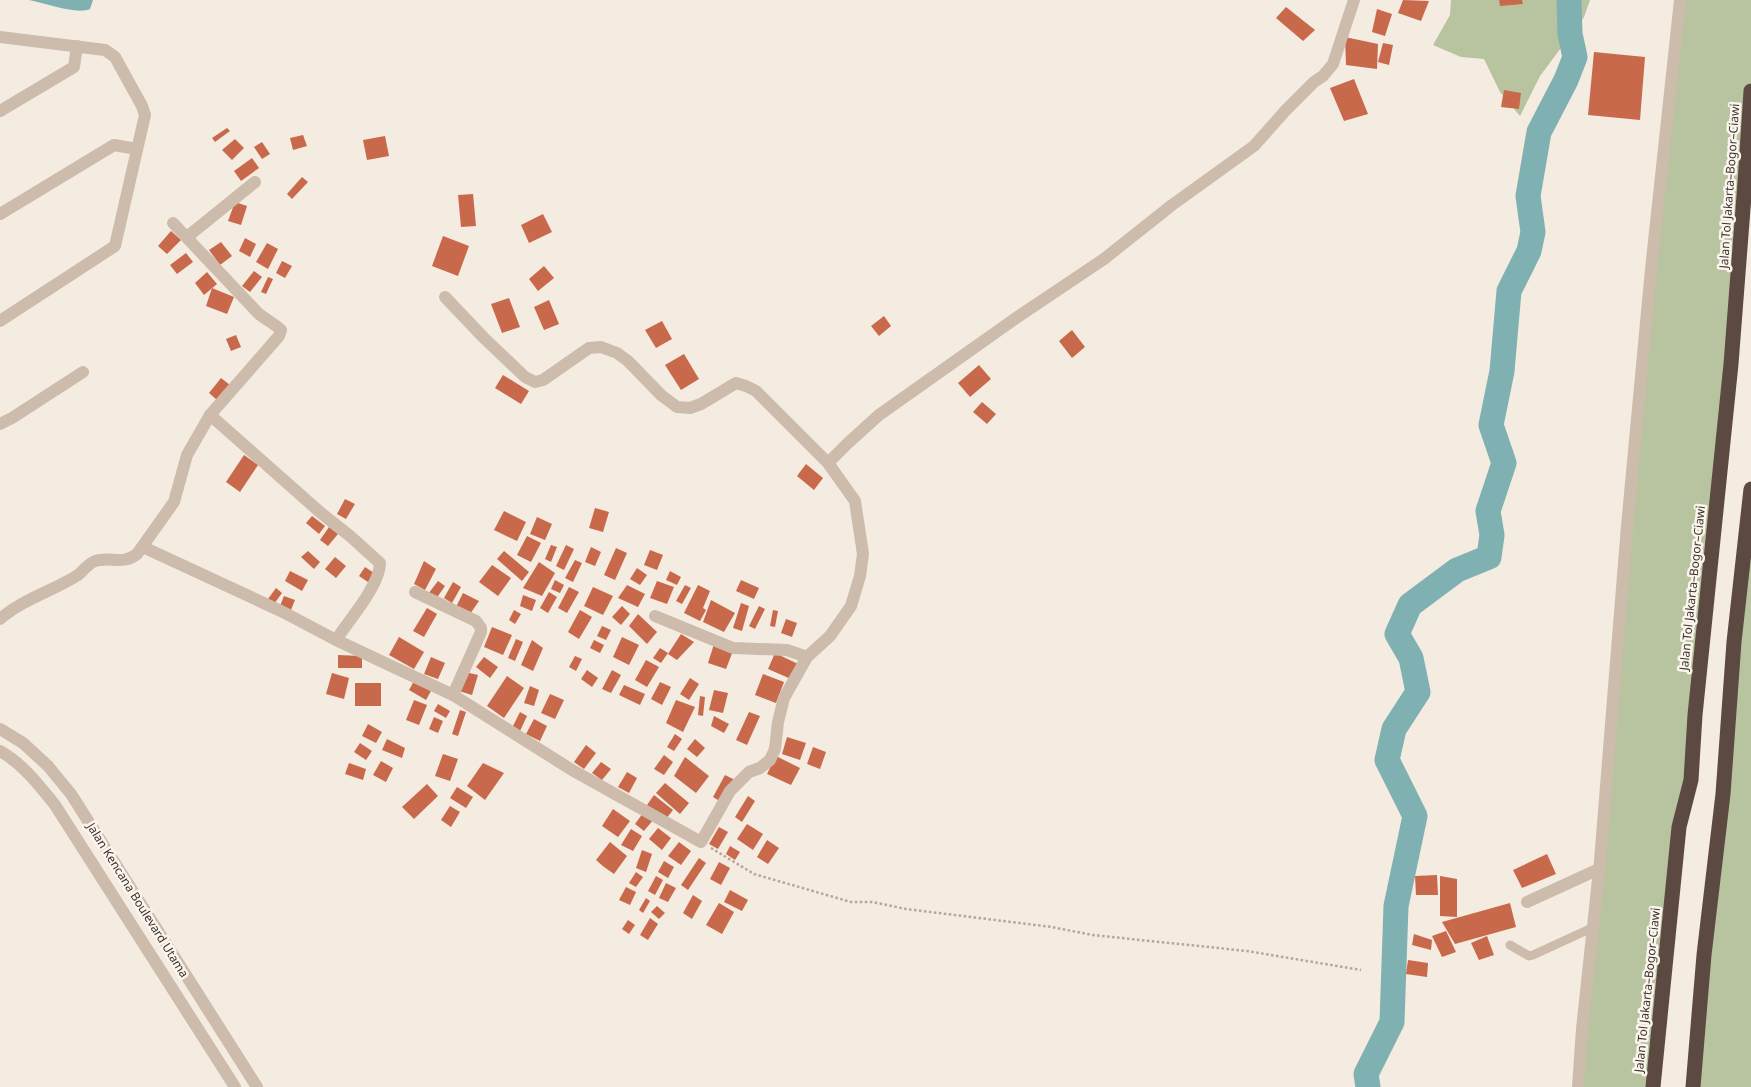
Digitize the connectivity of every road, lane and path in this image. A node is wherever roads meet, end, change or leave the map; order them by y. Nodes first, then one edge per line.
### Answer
1 (1354, 0) edge
2 (1680, 0) edge
3 (0, 37) edge
4 (77, 46) junction
5 (1751, 91) edge
6 (0, 110) edge
7 (137, 149) junction
8 (255, 182) dead end
9 (0, 214) edge
10 (173, 223) dead end
11 (188, 237) junction
12 (445, 297) dead end
13 (0, 321) edge
14 (84, 372) dead end
15 (210, 415) junction
16 (0, 424) edge
17 (828, 463) junction
18 (1751, 489) edge
19 (143, 547) junction
20 (415, 592) dead end
21 (655, 616) dead end
22 (0, 619) edge
23 (336, 640) junction
24 (807, 658) junction
25 (453, 695) junction
26 (0, 729) edge
27 (0, 751) edge
28 (702, 842) junction
29 (1599, 869) junction
30 (1527, 902) dead end
31 (1594, 927) junction
32 (1510, 945) dead end
33 (1361, 970) dead end
34 (235, 1087) edge
35 (257, 1087) edge
36 (1578, 1087) edge
37 (1653, 1087) edge
38 (1693, 1087) edge

1 - 17 street
2 - 29 street
3 - 4 street
4 - 6 street
4 - 7 street
5 - 37 highway, Jalan Tol Jakarta–Bogor–Ciawi
7 - 9 street
7 - 13 street
8 - 11 street
10 - 11 street
11 - 15 street
12 - 17 street
14 - 16 street
15 - 19 street
15 - 23 street
17 - 24 street
18 - 38 highway
19 - 22 street
19 - 23 street
20 - 25 street
21 - 24 street
23 - 25 street
24 - 28 street
25 - 28 street
26 - 35 street, Jalan Kencana Boulevard Utama
27 - 34 street, Jalan Kencana Boulevard Utama
28 - 33 path
29 - 30 street
29 - 31 street
31 - 32 lane
31 - 36 street

